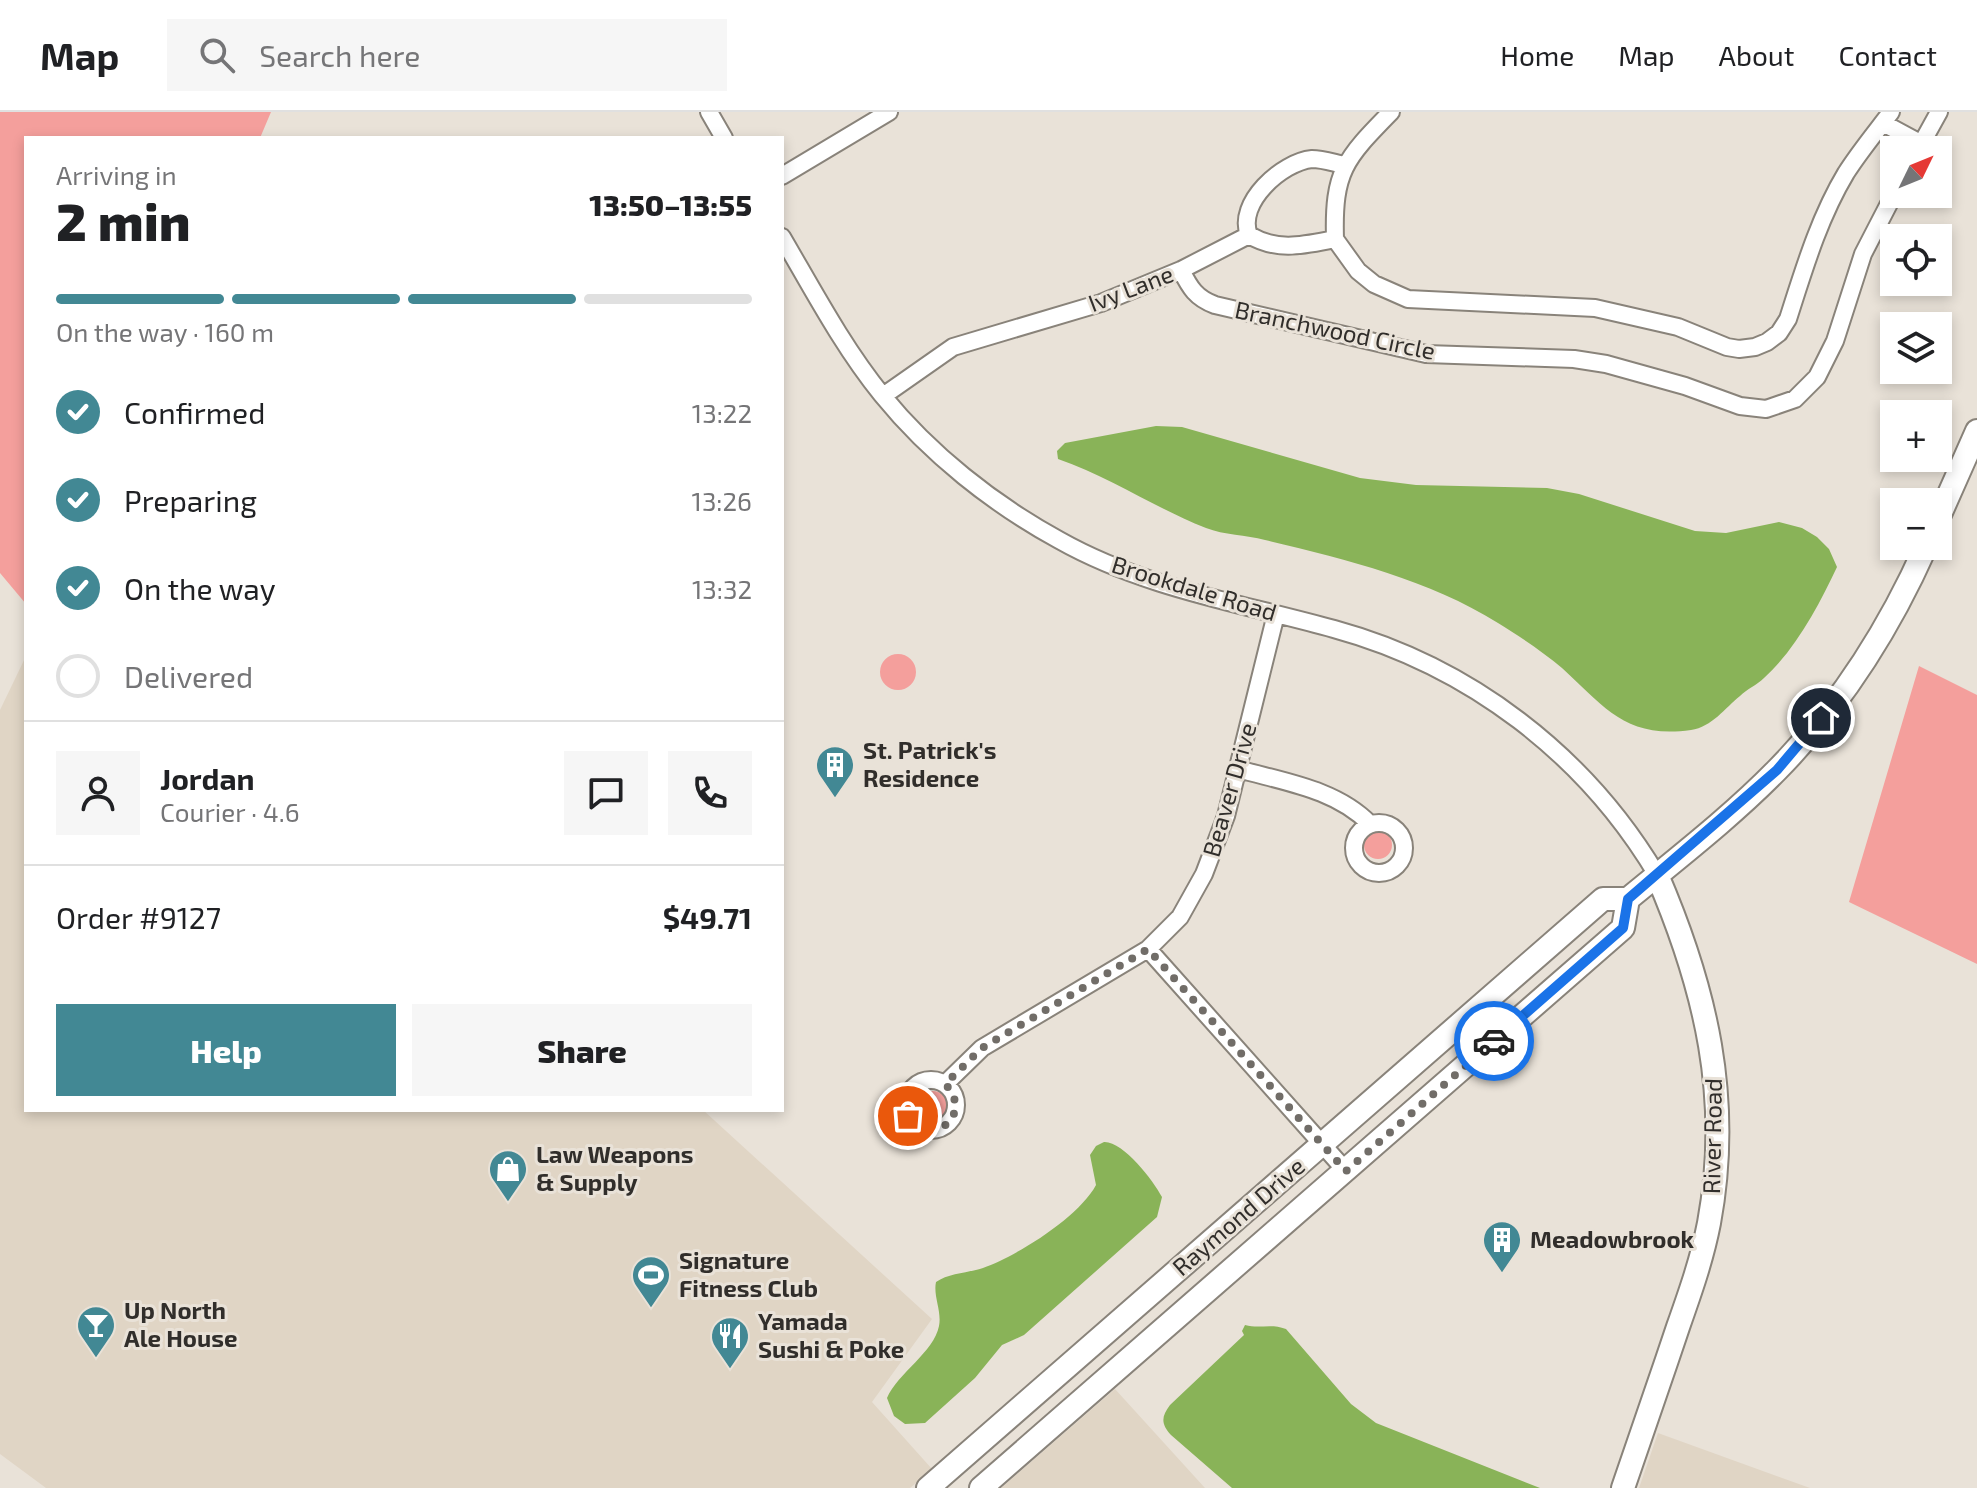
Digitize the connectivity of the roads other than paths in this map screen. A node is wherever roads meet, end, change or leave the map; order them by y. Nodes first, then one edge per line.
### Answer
1 (709, 112) edge
2 (889, 112) edge
3 (1391, 112) edge
4 (1939, 112) edge
5 (1887, 117) edge
6 (723, 136) edge
7 (1908, 136) edge
8 (1926, 136) edge
9 (1344, 165) junction
10 (784, 175) edge
11 (1887, 208) edge
12 (1249, 235) junction
13 (1335, 239) junction
14 (784, 240) edge
15 (1181, 270) junction
16 (883, 396) junction
17 (1977, 431) edge
18 (1952, 488) edge
19 (1920, 560) edge
20 (1276, 614) junction
21 (1238, 769) junction
22 (1370, 824) dead end
23 (1657, 875) junction
24 (1628, 899) junction
25 (1148, 949) junction
26 (945, 1084) dead end
27 (1322, 1145) junction
28 (1346, 1171) junction
29 (928, 1488) edge
30 (981, 1488) edge
31 (1623, 1488) edge

1 - 6 street
2 - 10 street
3 - 9 street
4 - 8 street, Branchwood Circle
5 - 7 street, Branchwood Circle
5 - 13 street, Branchwood Circle
9 - 12 street
9 - 13 street
11 - 15 street, Branchwood Circle
12 - 13 street
12 - 15 street, Ivy Lane
14 - 16 street, Brookdale Road
15 - 16 street, Ivy Lane
16 - 20 street, Brookdale Road
17 - 18 street
19 - 23 street, Raymond Drive
20 - 21 street, Beaver Drive
20 - 23 street, Brookdale Road
21 - 22 street
21 - 25 street, Beaver Drive
23 - 24 street, Raymond Drive
23 - 31 street, River Road
24 - 27 street, Raymond Drive
24 - 28 street, Raymond Drive
25 - 26 street, Beaver Drive
25 - 27 street
27 - 28 street
27 - 29 street, Raymond Drive
28 - 30 street, Raymond Drive

